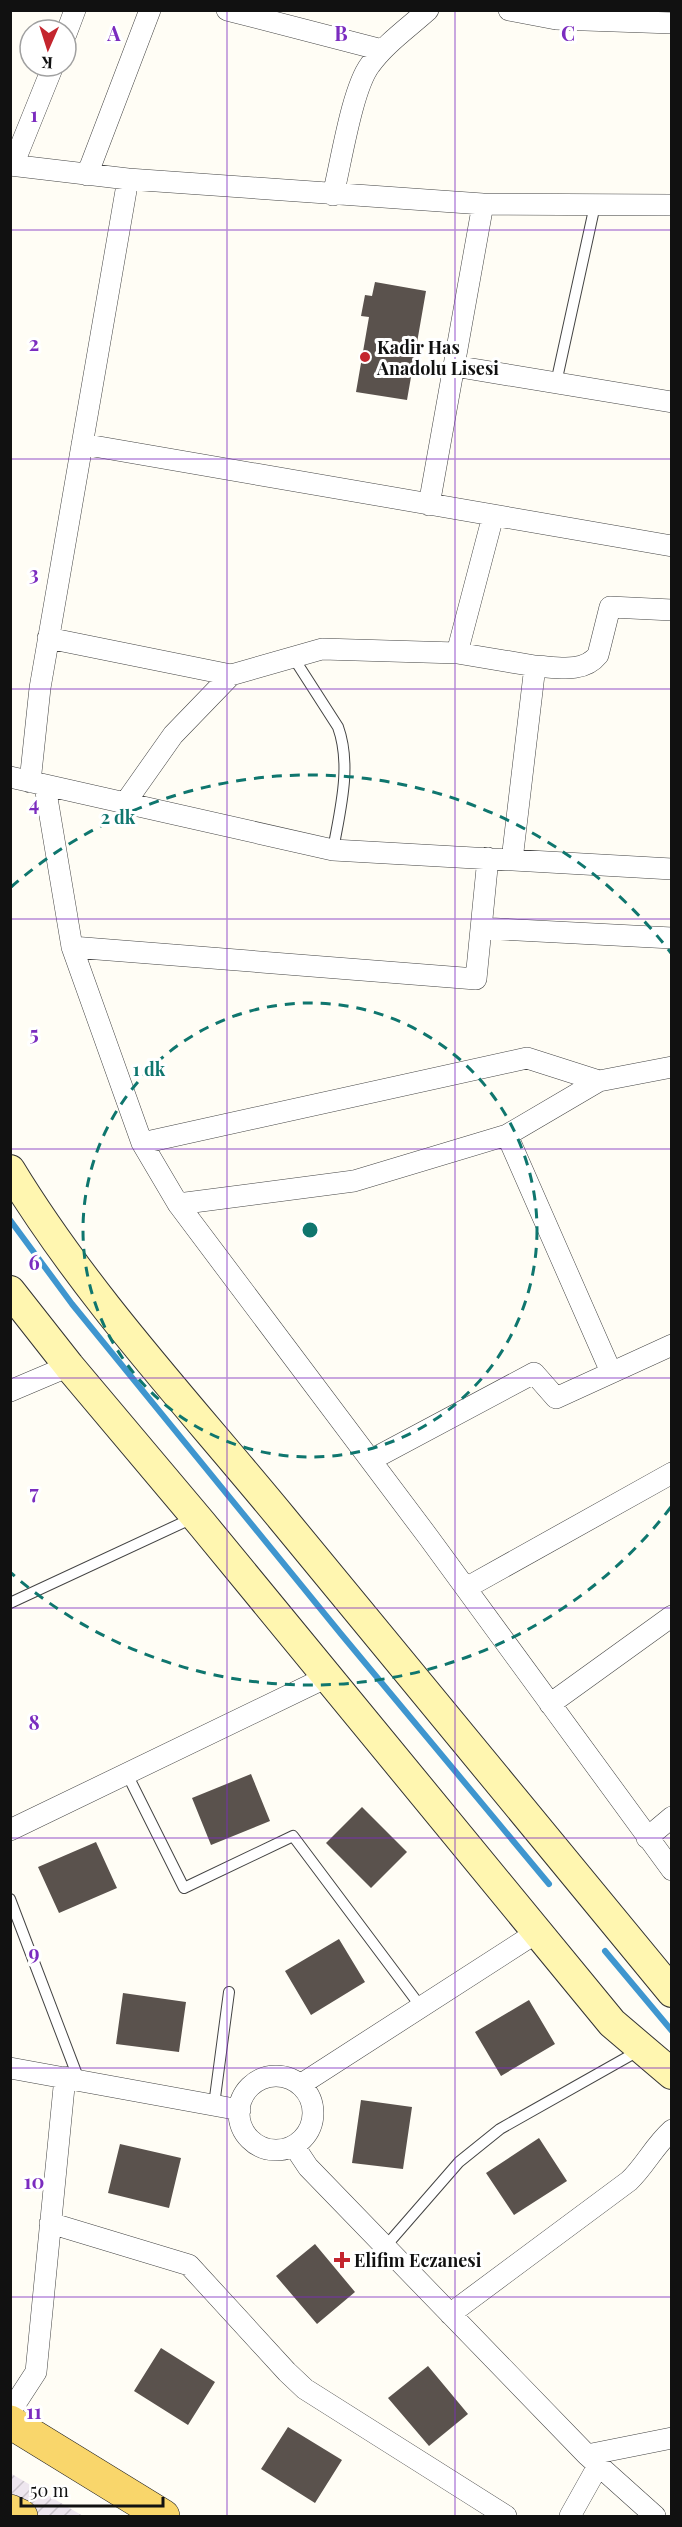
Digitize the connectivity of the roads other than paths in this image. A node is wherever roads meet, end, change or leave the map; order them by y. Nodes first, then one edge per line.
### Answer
1 (150, 10) edge
2 (227, 10) edge
3 (428, 10) edge
4 (509, 10) edge
5 (672, 23) edge
6 (382, 50) junction
7 (48, 78) edge
8 (12, 165) edge
9 (87, 175) junction
10 (128, 179) junction
11 (333, 195) junction
12 (483, 204) junction
13 (595, 205) junction
14 (672, 205) edge
15 (454, 366) junction
16 (556, 383) junction
17 (672, 402) edge
18 (82, 444) junction
19 (429, 506) junction
20 (494, 516) junction
21 (672, 546) edge
22 (672, 610) edge
23 (48, 638) junction
24 (457, 653) junction
25 (293, 657) junction
26 (535, 666) junction
27 (231, 675) junction
28 (29, 782) edge
29 (125, 803) junction
30 (333, 850) junction
31 (488, 858) junction
32 (512, 860) junction
33 (672, 868) edge
34 (481, 928) junction
35 (672, 938) edge
36 (72, 947) junction
37 (672, 1067) edge
38 (599, 1081) junction
39 (507, 1135) junction
40 (142, 1143) junction
41 (10, 1170) edge
42 (178, 1204) junction
43 (13, 1298) edge
44 (672, 1345) edge
45 (69, 1366) junction
46 (611, 1372) junction
47 (10, 1391) edge
48 (371, 1460) junction
49 (672, 1473) edge
50 (196, 1516) junction
51 (466, 1588) junction
52 (10, 1604) edge
53 (672, 1616) edge
54 (327, 1677) junction
55 (550, 1704) junction
56 (127, 1774) junction
57 (672, 1817) edge
58 (10, 1830) edge
59 (647, 1838) junction
60 (672, 1870) edge
61 (10, 1899) edge
62 (536, 1933) junction
63 (229, 1992) dead end
64 (672, 1992) edge
65 (421, 2007) junction
66 (642, 2049) junction
67 (10, 2068) edge
68 (672, 2074) edge
69 (72, 2078) junction
70 (300, 2085) junction
71 (214, 2104) junction
72 (240, 2110) junction
73 (672, 2130) edge
74 (294, 2146) junction
75 (50, 2223) junction
76 (385, 2247) junction
77 (450, 2314) junction
78 (10, 2412) edge
79 (10, 2422) edge
80 (672, 2439) edge
81 (593, 2461) junction
82 (10, 2511) edge
83 (21, 2517) edge
84 (164, 2517) edge
85 (506, 2517) edge
86 (570, 2517) edge
87 (655, 2517) edge

1 - 9 street
2 - 6 street
3 - 6 street
4 - 5 street
6 - 11 street
7 - 8 street
8 - 9 street
9 - 10 street
10 - 11 street
10 - 18 street
11 - 12 street
12 - 13 street
12 - 15 street
13 - 14 street
13 - 16 lane
15 - 16 street
15 - 19 street
16 - 17 street
18 - 19 street
18 - 23 street
19 - 20 street
20 - 21 street
20 - 24 street
22 - 26 street
23 - 27 street
23 - 28 street
24 - 25 street
24 - 26 street
25 - 27 street
25 - 30 lane
26 - 32 street
27 - 29 street
28 - 29 street
28 - 36 street
29 - 30 street
30 - 31 street
31 - 32 street
31 - 34 street
32 - 33 street
34 - 35 street
34 - 36 street
36 - 40 street
37 - 38 street
38 - 39 street
38 - 40 street
39 - 42 street
39 - 46 street
40 - 42 street
41 - 64 main road
42 - 48 street
43 - 45 main road
44 - 46 street
45 - 47 street
45 - 50 main road
46 - 48 street
48 - 51 street
49 - 51 street
50 - 52 lane
50 - 54 main road
51 - 55 street
53 - 55 street
54 - 56 street
54 - 62 main road
55 - 59 street
56 - 58 street
56 - 65 lane
57 - 59 street
59 - 60 street
61 - 69 lane
62 - 65 street
62 - 66 main road
63 - 71 lane
65 - 70 street
66 - 68 main road
66 - 76 lane
67 - 69 street
69 - 71 street
69 - 75 street
70 - 72 street
70 - 74 street
71 - 72 street
72 - 74 street
73 - 77 street
74 - 76 street
75 - 78 street
75 - 85 street
76 - 77 street
77 - 81 street
79 - 84 main road
80 - 81 street
81 - 86 street
81 - 87 street
82 - 83 main road

